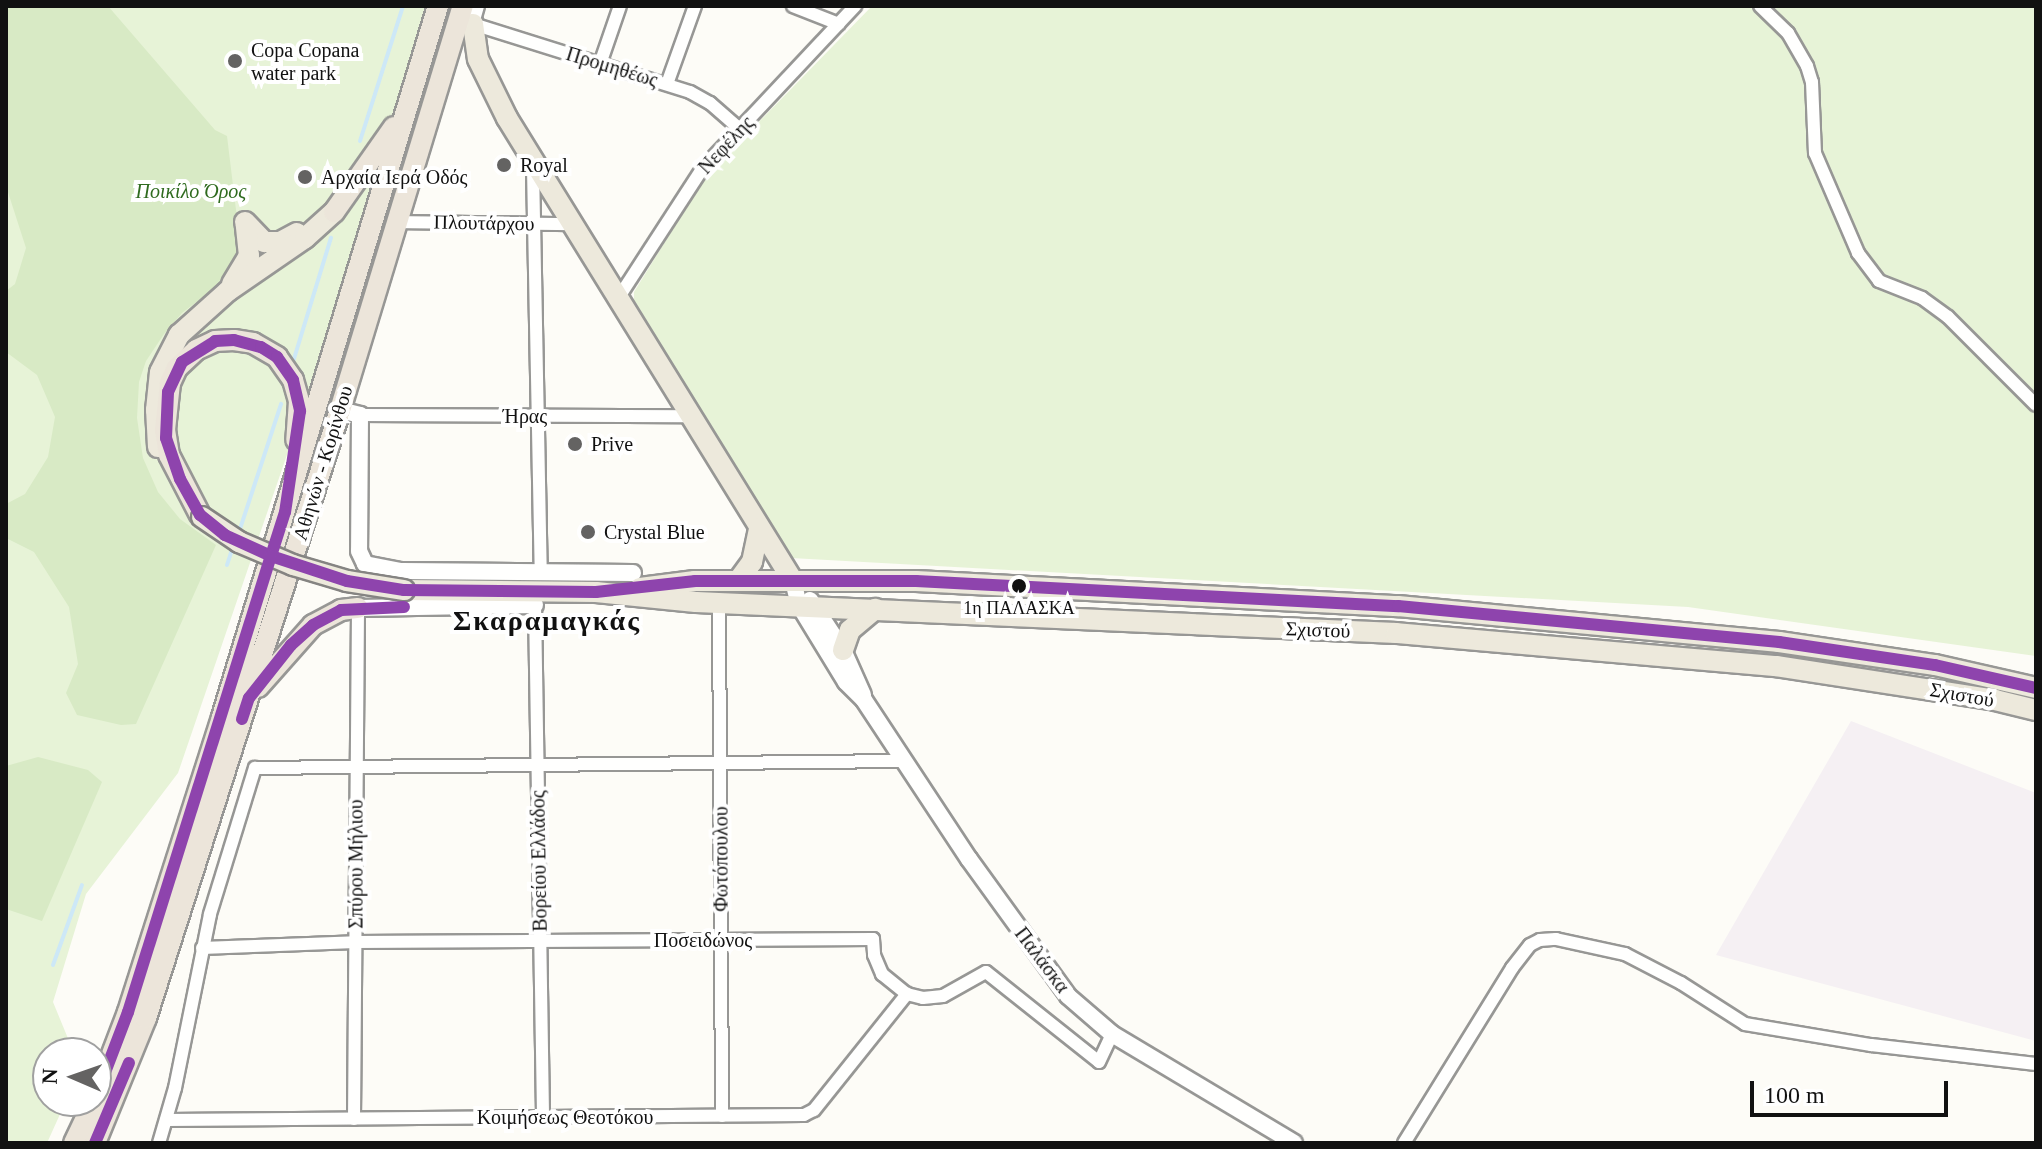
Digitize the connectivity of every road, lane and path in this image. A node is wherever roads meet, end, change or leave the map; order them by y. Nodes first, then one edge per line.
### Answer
1 (438, 6) edge
2 (620, 6) edge
3 (695, 6) edge
4 (793, 6) edge
5 (855, 6) edge
6 (1760, 6) edge
7 (472, 10) edge
8 (839, 24) junction
9 (600, 64) junction
10 (667, 84) junction
11 (405, 111) junction
12 (741, 130) junction
13 (533, 160) junction
14 (334, 212) junction
15 (397, 222) junction
16 (536, 224) junction
17 (571, 224) junction
18 (228, 291) junction
19 (617, 300) junction
20 (2036, 405) edge
21 (340, 410) junction
22 (360, 415) junction
23 (690, 416) junction
24 (539, 417) junction
25 (285, 512) junction
26 (201, 516) junction
27 (759, 528) junction
28 (541, 573) junction
29 (633, 573) joint
30 (738, 581) junction
31 (793, 581) junction
32 (696, 592) junction
33 (719, 603) junction
34 (535, 605) junction
35 (806, 605) junction
36 (358, 608) junction
37 (875, 609) junction
38 (843, 650) junction
39 (2036, 688) edge
40 (249, 698) junction
41 (864, 700) junction
42 (2036, 710) edge
43 (904, 761) junction
44 (720, 762) junction
45 (537, 764) junction
46 (357, 765) junction
47 (721, 940) junction
48 (540, 941) junction
49 (355, 942) junction
50 (202, 948) junction
51 (907, 994) junction
52 (1112, 1034) junction
53 (112, 1054) edge
54 (2036, 1064) edge
55 (722, 1116) junction
56 (86, 1117) edge
57 (543, 1117) junction
58 (354, 1119) junction
59 (167, 1120) junction
60 (74, 1143) edge
61 (95, 1143) edge
62 (159, 1143) edge
63 (1294, 1143) edge
64 (1404, 1143) edge

1 - 11 highway, Αθηνών - Κορίνθου
2 - 9 street
3 - 10 street
4 - 8 street
5 - 8 street, Νεφέλης
6 - 20 street
7 - 9 street, Προμηθέως
7 - 13 main road
7 - 15 highway, Αθηνών - Κορίνθου
8 - 12 street, Νεφέλης
9 - 10 street, Προμηθέως
10 - 12 street, Προμηθέως
11 - 14 highway
11 - 25 highway, Αθηνών - Κορίνθου
12 - 19 street, Νεφέλης
13 - 16 street
13 - 17 main road
14 - 18 main road
14 - 18 main road
15 - 16 street, Πλουτάρχου
15 - 21 highway, Αθηνών - Κορίνθου
16 - 17 street, Πλουτάρχου
16 - 24 street
17 - 19 main road
18 - 26 main road, Σχιστού
19 - 23 main road
21 - 22 street, Ήρας
21 - 40 highway, Αθηνών - Κορίνθου
22 - 24 street, Ήρας
22 - 28 street
23 - 24 street, Ήρας
23 - 27 main road
24 - 28 street
25 - 26 highway
25 - 53 highway, Αθηνών - Κορίνθου
26 - 32 main road, Σχιστού, bridge
27 - 30 main road
27 - 31 main road
28 - 29 street
29 - 32 main road
30 - 31 main road, Σχιστού
30 - 32 main road, Σχιστού
31 - 35 street, Παλάσκα
31 - 39 main road, Σχιστού
32 - 33 main road, Σχιστού
32 - 34 main road
33 - 35 main road, Σχιστού
33 - 44 street, Φωτόπουλου
34 - 36 street
34 - 45 street, Βορείου Ελλάδος
35 - 37 main road, Σχιστού
35 - 38 street, Παλάσκα
35 - 41 street, Παλάσκα
36 - 40 highway
36 - 46 street, Σπύρου Μήλιου
37 - 38 main road
37 - 42 main road, Σχιστού
38 - 41 street, Παλάσκα
40 - 61 highway, Αθηνών - Κορίνθου
41 - 43 street, Παλάσκα
43 - 44 street
43 - 52 street, Παλάσκα
44 - 45 street
44 - 47 street, Φωτόπουλου
45 - 46 street
45 - 48 street, Βορείου Ελλάδος
46 - 49 street, Σπύρου Μήλιου
46 - 50 street
47 - 48 street, Ποσειδώνος
47 - 51 street, Ποσειδώνος
47 - 55 street, Φωτόπουλου
48 - 49 street, Ποσειδώνος
48 - 57 street, Βορείου Ελλάδος
49 - 50 street, Ποσειδώνος
49 - 58 street, Σπύρου Μήλιου
50 - 59 street
51 - 52 street
51 - 55 street, Κοιμήσεως Θεοτόκου
52 - 63 street, Παλάσκα
54 - 64 street
55 - 57 street, Κοιμήσεως Θεοτόκου
56 - 60 highway, Αθηνών - Κορίνθου
57 - 58 street, Κοιμήσεως Θεοτόκου
58 - 59 street, Κοιμήσεως Θεοτόκου
59 - 62 street

